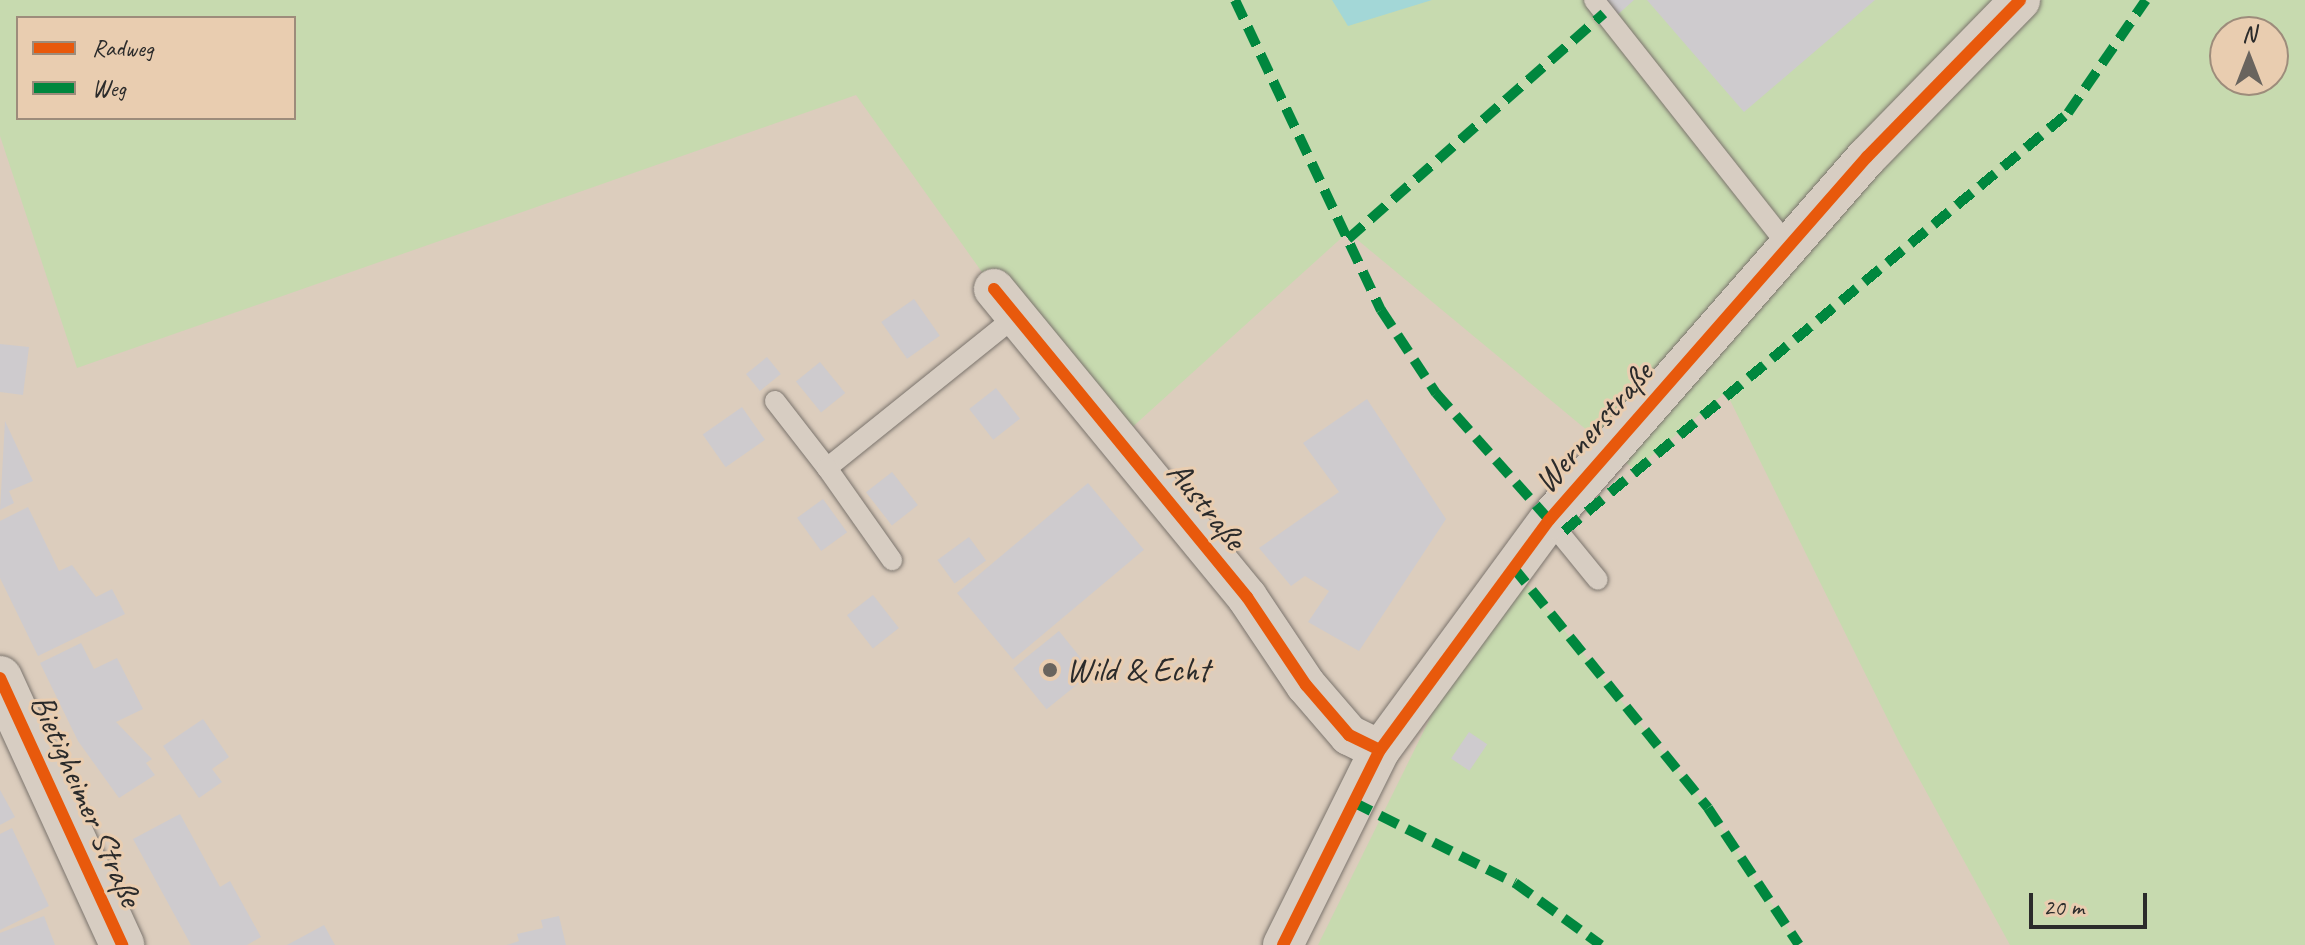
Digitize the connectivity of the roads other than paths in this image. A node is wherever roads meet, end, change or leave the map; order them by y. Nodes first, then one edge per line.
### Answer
1 (1594, 0) edge
2 (2020, 0) edge
3 (1788, 246) junction
4 (1005, 303) joint
5 (775, 401) dead end
6 (827, 468) junction
7 (1549, 520) junction
8 (892, 560) dead end
9 (1598, 580) dead end
10 (0, 678) edge
11 (1380, 750) junction
12 (122, 945) edge
13 (1283, 945) edge

1 - 3 lane
2 - 3 street, Wernerstraße
3 - 7 street, Wernerstraße
4 - 6 lane
4 - 11 street, Austraße
5 - 6 lane
6 - 8 lane
7 - 9 lane
7 - 11 street, Wernerstraße
10 - 12 street, Bietigheimer Straße
11 - 13 street, Wernerstraße

